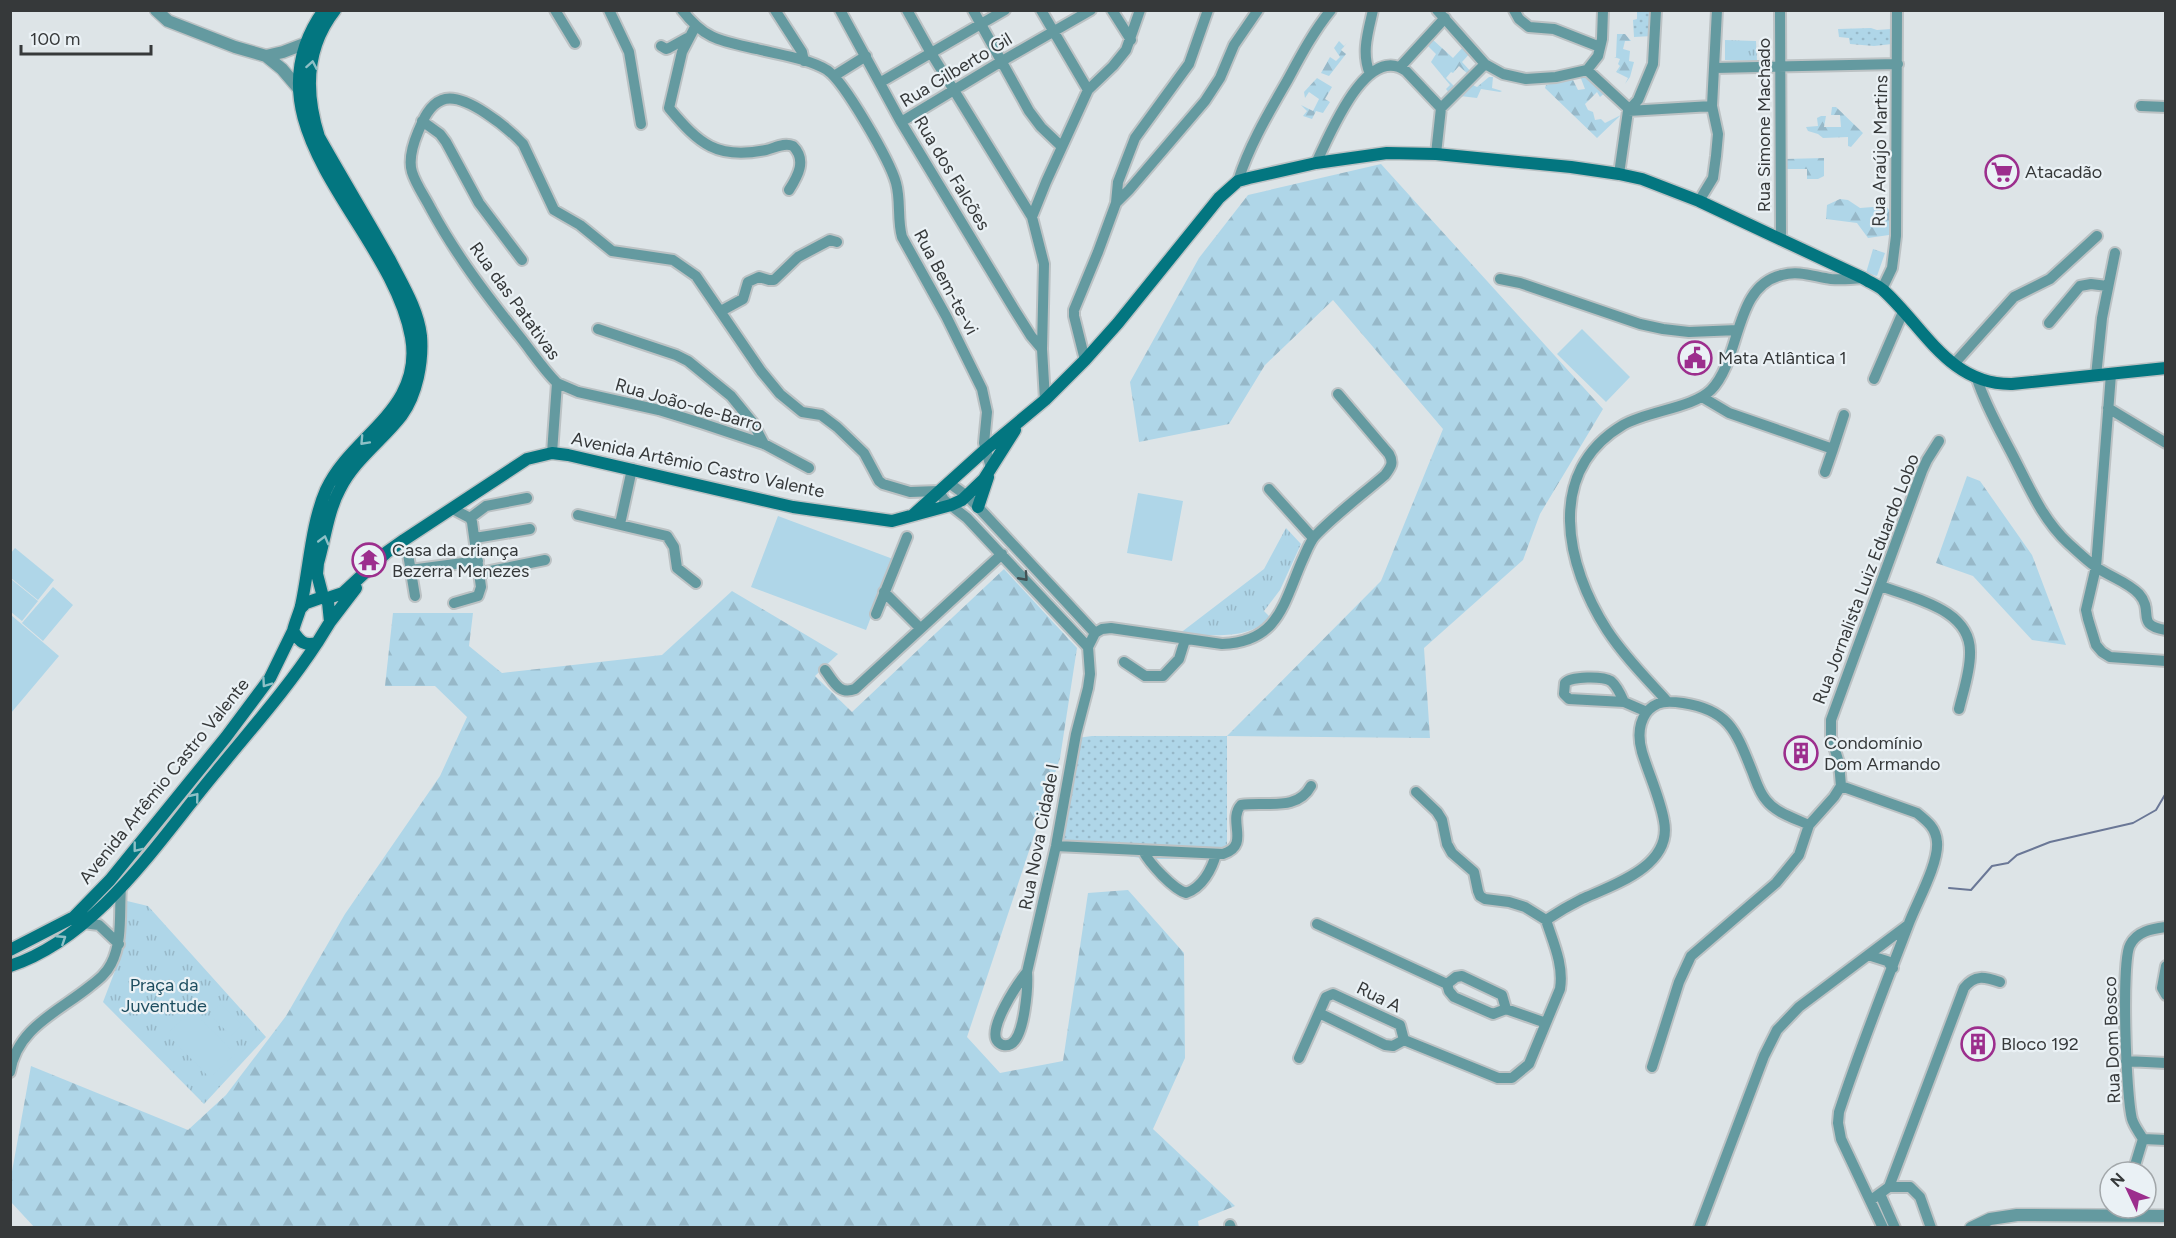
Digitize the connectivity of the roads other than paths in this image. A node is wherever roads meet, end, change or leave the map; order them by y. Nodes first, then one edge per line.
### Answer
1 (156, 10) edge
2 (324, 10) edge
3 (335, 10) edge
4 (555, 10) edge
5 (609, 10) edge
6 (682, 10) edge
7 (775, 10) edge
8 (840, 10) edge
9 (907, 10) edge
10 (973, 10) edge
11 (1005, 10) edge
12 (1041, 10) edge
13 (1091, 10) edge
14 (1112, 10) edge
15 (1140, 10) edge
16 (1208, 10) edge
17 (1258, 10) edge
18 (1331, 10) edge
19 (1373, 10) edge
20 (1514, 10) edge
21 (1603, 10) edge
22 (1656, 10) edge
23 (1717, 10) edge
24 (1780, 10) edge
25 (1897, 10) edge
26 (1441, 14) edge
27 (981, 24) junction
28 (695, 27) junction
29 (1053, 32) junction
30 (687, 38) junction
31 (1131, 40) junction
32 (575, 43) dead end
33 (304, 44) junction
34 (661, 46) dead end
35 (1600, 47) junction
36 (931, 53) junction
37 (266, 56) junction
38 (866, 56) junction
39 (804, 61) junction
40 (1002, 61) junction
41 (1485, 64) junction
42 (1898, 64) junction
43 (1400, 67) junction
44 (1782, 67) junction
45 (1715, 68) junction
46 (1587, 70) junction
47 (1370, 74) junction
48 (834, 76) junction
49 (881, 82) junction
50 (299, 89) junction
51 (953, 90) junction
52 (1088, 90) junction
53 (1712, 106) junction
54 (2141, 106) dead end
55 (2166, 107) edge
56 (1441, 108) junction
57 (1628, 111) junction
58 (422, 121) junction
59 (901, 122) junction
60 (641, 124) dead end
61 (1062, 147) junction
62 (1436, 154) junction
63 (1316, 163) junction
64 (1619, 174) junction
65 (1238, 182) junction
66 (789, 190) dead end
67 (1699, 201) junction
68 (1116, 203) junction
69 (1032, 217) junction
70 (2097, 236) dead end
71 (1781, 240) junction
72 (837, 242) dead end
73 (2115, 253) dead end
74 (522, 260) dead end
75 (1863, 278) junction
76 (1500, 279) dead end
77 (2107, 286) junction
78 (1882, 289) junction
79 (721, 311) junction
80 (1903, 312) junction
81 (2049, 323) dead end
82 (598, 329) dead end
83 (1738, 330) junction
84 (1042, 349) junction
85 (1085, 360) junction
86 (1953, 364) junction
87 (2166, 368) edge
88 (2111, 374) junction
89 (2096, 376) junction
90 (1874, 379) dead end
91 (1977, 379) junction
92 (557, 383) junction
93 (1338, 394) dead end
94 (1702, 398) junction
95 (1046, 400) junction
96 (2108, 408) junction
97 (1844, 415) dead end
98 (1022, 420) junction
99 (1939, 441) dead end
100 (2166, 443) edge
101 (764, 444) junction
102 (1833, 449) junction
103 (985, 450) junction
104 (552, 453) junction
105 (808, 468) dead end
106 (991, 468) junction
107 (632, 469) junction
108 (1825, 472) dead end
109 (949, 483) junction
110 (1269, 489) dead end
111 (939, 491) junction
112 (967, 496) junction
113 (527, 498) dead end
114 (951, 505) junction
115 (978, 507) junction
116 (453, 509) junction
117 (914, 514) junction
118 (578, 515) dead end
119 (470, 518) junction
120 (967, 518) junction
121 (620, 524) junction
122 (530, 529) dead end
123 (907, 537) dead end
124 (476, 538) junction
125 (1313, 538) junction
126 (1019, 553) junction
127 (408, 554) dead end
128 (1006, 558) junction
129 (545, 560) dead end
130 (478, 561) junction
131 (2096, 567) junction
132 (410, 570) junction
133 (366, 572) junction
134 (480, 573) junction
135 (696, 583) dead end
136 (1881, 586) junction
137 (884, 592) junction
138 (415, 596) dead end
139 (324, 598) junction
140 (454, 603) dead end
141 (301, 608) junction
142 (876, 614) dead end
143 (330, 622) junction
144 (920, 628) junction
145 (2166, 630) edge
146 (293, 631) junction
147 (1095, 633) junction
148 (1185, 640) junction
149 (317, 643) junction
150 (1088, 647) junction
151 (2166, 661) edge
152 (1124, 662) dead end
153 (825, 670) dead end
154 (1666, 700) junction
155 (1624, 702) junction
156 (1959, 710) dead end
157 (1647, 712) junction
158 (1311, 786) dead end
159 (1840, 786) junction
160 (1416, 792) dead end
161 (1809, 825) junction
162 (1056, 846) junction
163 (1143, 851) junction
164 (1216, 854) junction
165 (121, 887) junction
166 (1546, 920) junction
167 (83, 923) junction
168 (1317, 924) dead end
169 (1908, 924) junction
170 (2166, 927) edge
171 (119, 944) junction
172 (10, 950) edge
173 (1868, 955) junction
174 (10, 966) edge
175 (2166, 966) edge
176 (1893, 968) junction
177 (1027, 972) junction
178 (2000, 982) dead end
179 (1447, 984) junction
180 (2166, 995) edge
181 (1506, 1009) junction
182 (1319, 1013) junction
183 (1546, 1023) junction
184 (1404, 1040) junction
185 (1299, 1058) dead end
186 (2126, 1061) junction
187 (2166, 1063) edge
188 (1652, 1067) dead end
189 (10, 1072) edge
190 (2143, 1139) junction
191 (2166, 1140) edge
192 (2137, 1160) edge
193 (1880, 1193) junction
194 (2098, 1217) edge
195 (1699, 1227) edge
196 (1883, 1227) edge
197 (1895, 1227) edge
198 (1931, 1227) edge
199 (1971, 1227) edge

1 - 37 street
2 - 33 main road
139 -> 3 main road
4 - 32 street
5 - 60 street
6 - 28 street, Rua Bem-te-vi
7 - 39 street
8 - 38 street, Rua dos Falcões
9 - 36 street
10 - 27 street
11 - 27 street
12 - 29 street
13 - 29 street, Rua Gilberto Gil
14 - 31 street
15 - 31 street
16 - 68 street
17 - 68 street
18 - 65 street
19 - 47 street
20 - 35 street
21 - 35 street
22 - 57 street
23 - 45 street
24 - 44 street, Rua Simone Machado
25 - 42 street, Rua Araújo Martins
26 - 41 street
26 - 43 street
27 - 36 street
27 - 40 street
28 - 30 street
28 - 39 street, Rua Bem-te-vi
29 - 40 street, Rua Gilberto Gil
29 - 52 street
30 - 34 street
30 - 66 street
31 - 52 street
33 - 37 street
33 - 50 main road
35 - 46 street
36 - 49 street
36 - 51 street
37 - 50 street
38 - 48 street
38 - 49 street, Rua dos Falcões
39 - 48 street, Rua Bem-te-vi
40 - 51 street, Rua Gilberto Gil
40 - 61 street
41 - 46 street
41 - 56 street
42 - 44 street
42 - 78 street, Rua Araújo Martins
43 - 47 street
43 - 56 street
44 - 45 street
44 - 71 street, Rua Simone Machado
45 - 53 street
46 - 57 street
47 - 63 street
48 - 103 street, Rua Bem-te-vi
49 - 59 street, Rua dos Falcões
50 -> 141 main road
51 - 59 street, Rua Gilberto Gil
51 - 69 street
52 - 61 street
53 - 57 street
53 - 67 street
54 - 55 street
56 - 62 street
57 - 64 street
58 - 74 street
58 - 79 street
58 - 92 street, Rua das Patativas
59 - 84 street, Rua dos Falcões
61 - 69 street
62 - 63 main road, Avenida Artêmio Castro Valente
62 - 64 main road, Avenida Artêmio Castro Valente
63 - 65 main road, Avenida Artêmio Castro Valente
64 - 67 main road, Avenida Artêmio Castro Valente
65 - 85 main road, Avenida Artêmio Castro Valente
67 - 71 main road, Avenida Artêmio Castro Valente
68 - 85 street
69 - 84 street
70 - 86 street
71 - 75 main road, Avenida Artêmio Castro Valente
72 - 79 street
73 - 77 street
75 - 78 main road, Avenida Artêmio Castro Valente
75 - 83 street
76 - 83 street
77 - 81 street
77 - 89 street
78 - 80 main road, Avenida Artêmio Castro Valente
79 - 111 street
80 - 86 main road, Avenida Artêmio Castro Valente
80 - 90 street
82 - 101 street
83 - 94 street
84 - 95 street
85 - 95 main road, Avenida Artêmio Castro Valente
86 - 91 main road, Avenida Artêmio Castro Valente
87 - 88 main road, Avenida Artêmio Castro Valente
88 - 89 main road, Avenida Artêmio Castro Valente
88 - 96 street
89 - 91 main road, Avenida Artêmio Castro Valente
91 - 131 street
92 - 101 street, Rua João-de-Barro
92 - 104 street, Rua das Patativas
93 - 125 street
94 - 102 street
94 - 154 street
95 - 98 main road, Avenida Artêmio Castro Valente
96 - 100 street
96 - 131 street
97 - 102 street
98 - 103 main road, Avenida Artêmio Castro Valente
98 - 106 main road, Avenida Artêmio Castro Valente
99 - 136 street, Rua Jornalista Luiz Eduardo Lobo
101 - 105 street, Rua João-de-Barro
102 - 108 street
103 - 106 street, Rua Bem-te-vi
103 - 109 main road, Avenida Artêmio Castro Valente
104 - 107 main road, Avenida Artêmio Castro Valente
104 - 116 main road, Avenida Artêmio Castro Valente
106 - 112 main road, Avenida Artêmio Castro Valente
106 - 115 main road
107 - 117 main road, Avenida Artêmio Castro Valente
107 - 121 street
109 - 111 main road, Avenida Artêmio Castro Valente
109 - 112 street
110 - 125 street
111 - 114 street
111 - 117 main road, Avenida Artêmio Castro Valente
112 - 114 main road, Avenida Artêmio Castro Valente
112 - 115 street
113 - 119 street
114 - 117 main road, Avenida Artêmio Castro Valente
114 - 120 street
115 - 120 street
115 - 126 street
116 - 119 street
116 - 133 main road, Avenida Artêmio Castro Valente
118 - 121 street
119 - 124 street
120 - 128 street
121 - 135 street
122 - 124 street
123 - 137 street
124 - 130 street
125 - 148 street
126 - 128 street
126 - 147 street
127 - 132 street
128 - 144 street
128 -> 150 street
129 - 134 street
130 - 132 street
130 - 134 street
131 - 145 street
131 - 151 street
132 - 138 street
133 - 139 main road, Avenida Artêmio Castro Valente
133 - 143 main road, Avenida Artêmio Castro Valente
134 - 140 street
136 - 156 street
136 - 159 street, Rua Jornalista Luiz Eduardo Lobo
137 - 142 street
137 - 144 street
139 - 141 main road
139 - 143 main road
141 - 146 main road
143 - 149 main road
144 - 153 street
146 - 149 main road
146 -> 172 main road, Avenida Artêmio Castro Valente
147 - 148 street
147 - 150 street, Rua Nova Cidade I
148 - 152 street
165 -> 149 main road, Avenida Artêmio Castro Valente
150 - 162 street, Rua Nova Cidade I
154 - 157 street
154 - 161 street
155 - 155 street
155 - 157 street
157 - 166 street
158 - 164 street
159 - 161 street
159 - 169 street
160 - 166 street
161 - 188 street
162 - 163 street
162 - 177 street, Rua Nova Cidade I
163 - 164 street
163 - 164 street
165 - 167 main road, Avenida Artêmio Castro Valente
165 - 171 street
166 - 183 street
167 - 171 street
174 -> 167 main road, Avenida Artêmio Castro Valente
168 - 179 street
169 - 173 street
169 - 176 street
170 - 186 street, Rua Dom Bosco
171 - 189 street
173 - 176 street
173 - 195 street
175 - 180 street
176 - 193 street
177 - 177 street, Rua Nova Cidade I
178 - 193 street
179 - 181 street
179 - 181 street
181 - 183 street
182 - 184 street, Rua A
182 - 184 street, Rua A
182 - 185 street, Rua A
183 - 184 street
186 - 187 street
186 - 190 street, Rua Dom Bosco
190 - 191 street
190 - 192 street
193 - 196 street
193 - 197 street
193 - 198 street
194 - 199 street

